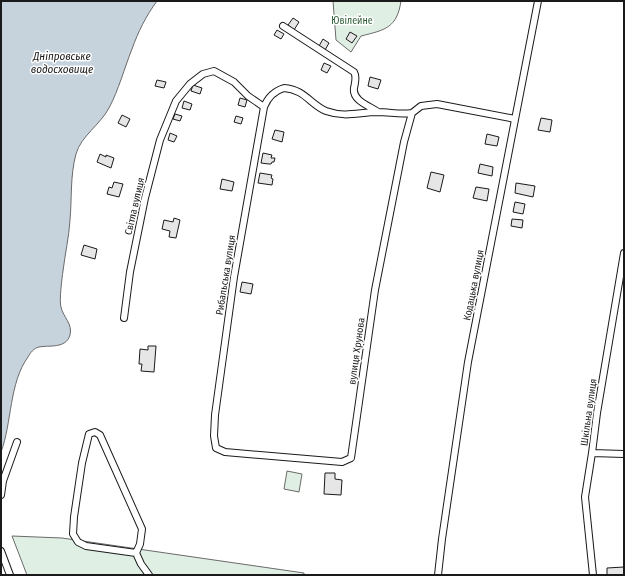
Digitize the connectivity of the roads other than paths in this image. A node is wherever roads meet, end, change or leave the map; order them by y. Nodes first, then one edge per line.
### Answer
1 (538, 1) edge
2 (283, 26) dead end
3 (264, 107) junction
4 (378, 112) junction
5 (412, 113) junction
6 (515, 119) junction
7 (624, 253) edge
8 (124, 318) dead end
9 (17, 442) dead end
10 (216, 448) joint
11 (592, 453) junction
12 (624, 454) edge
13 (1, 495) edge
14 (1, 551) edge
15 (136, 553) junction
16 (10, 575) edge
17 (149, 575) edge
18 (438, 575) edge
19 (593, 575) edge

1 - 6 street, Кодацька вулиця
2 - 4 street
3 - 4 street, Рибальська вулиця
3 - 8 street, Світла вулиця
3 - 10 street, Рибальська вулиця
4 - 5 street, Рибальська вулиця
5 - 6 street
5 - 10 street, вулиця Хрунова
6 - 18 street, Кодацька вулиця
7 - 11 street, Шкільна вулиця
9 - 13 street
11 - 12 street
11 - 19 street, Шкільна вулиця
14 - 16 street
15 - 15 street
15 - 17 street

